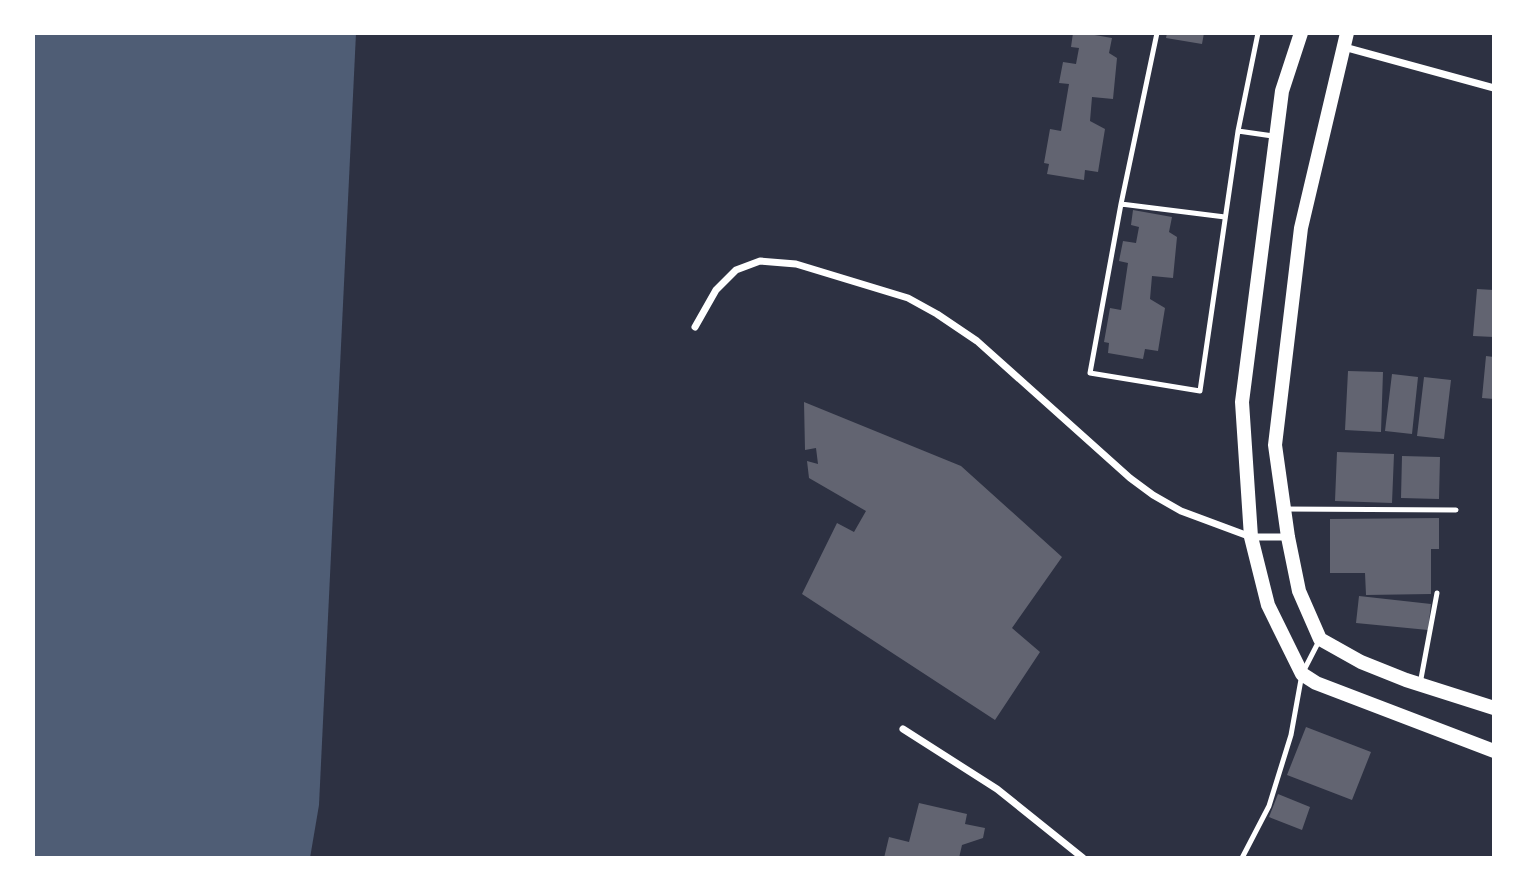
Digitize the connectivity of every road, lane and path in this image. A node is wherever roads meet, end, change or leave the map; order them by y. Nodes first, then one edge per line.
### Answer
1 (1157, 33) edge
2 (1258, 33) edge
3 (1301, 33) edge
4 (1345, 40) edge
5 (1494, 88) edge
6 (1238, 131) junction
7 (1276, 137) junction
8 (1121, 204) junction
9 (1225, 217) junction
10 (695, 327) dead end
11 (1284, 509) junction
12 (1455, 510) dead end
13 (1251, 537) junction
14 (1288, 537) junction
15 (1437, 593) dead end
16 (1320, 639) junction
17 (1302, 674) junction
18 (1420, 684) junction
19 (1494, 708) edge
20 (903, 729) dead end
21 (1494, 751) edge
22 (1083, 858) edge
23 (1242, 858) edge

1 - 8 lane
2 - 6 lane
3 - 7 main road
4 - 5 street
4 - 11 main road
6 - 7 lane
6 - 9 lane
7 - 13 main road
8 - 9 lane
8 - 9 lane
10 - 13 street
11 - 12 lane
11 - 14 main road
13 - 14 street
13 - 17 main road
14 - 16 main road
15 - 18 lane
16 - 17 lane
16 - 18 main road
17 - 21 main road
17 - 23 lane
18 - 19 main road
20 - 22 street

